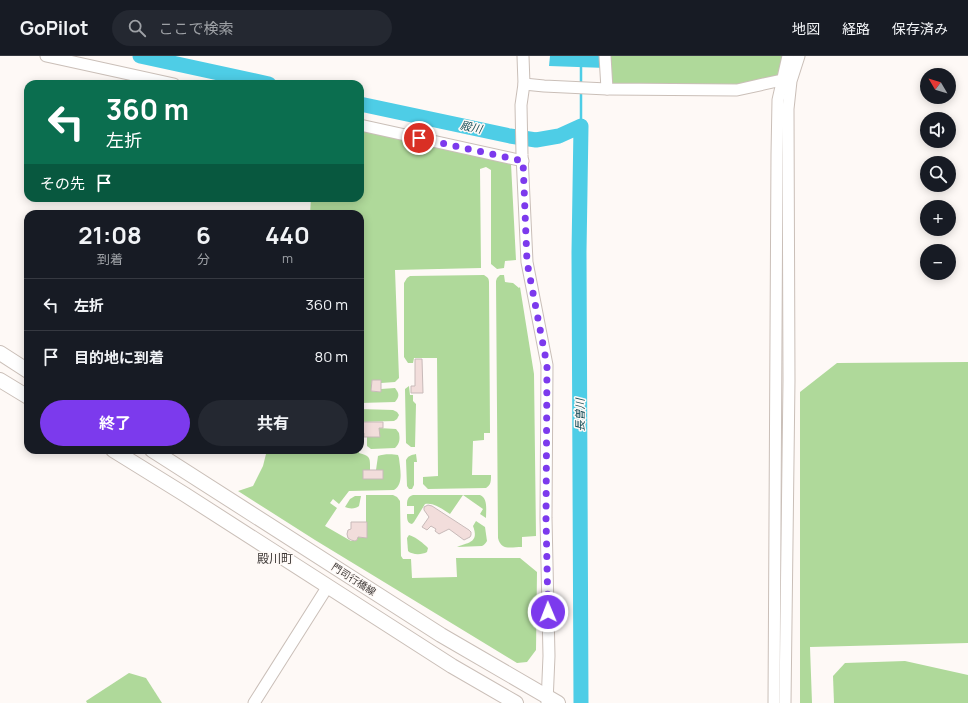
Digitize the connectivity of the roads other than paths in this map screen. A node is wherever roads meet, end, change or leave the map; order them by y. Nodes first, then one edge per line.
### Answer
1 (46, 56) edge
2 (523, 56) edge
3 (605, 56) edge
4 (788, 56) edge
5 (798, 56) edge
6 (156, 80) edge
7 (786, 80) junction
8 (524, 84) junction
9 (607, 89) junction
10 (364, 126) edge
11 (523, 158) junction
12 (0, 353) edge
13 (24, 368) edge
14 (0, 380) edge
15 (24, 395) edge
16 (119, 454) edge
17 (158, 454) edge
18 (328, 586) junction
19 (551, 701) edge
20 (254, 703) edge
21 (516, 703) edge
22 (774, 703) edge
23 (785, 703) edge

1 - 6 street
2 - 8 street
3 - 9 street
4 - 7 street
5 - 7 street
7 - 9 street
7 - 22 street
7 - 23 street
8 - 9 street
8 - 11 street
10 - 11 street
11 - 19 street
12 - 13 main road
14 - 15 main road
16 - 18 main road, 門司行橋線
17 - 19 main road, 門司行橋線
18 - 20 street
18 - 21 main road, 門司行橋線

